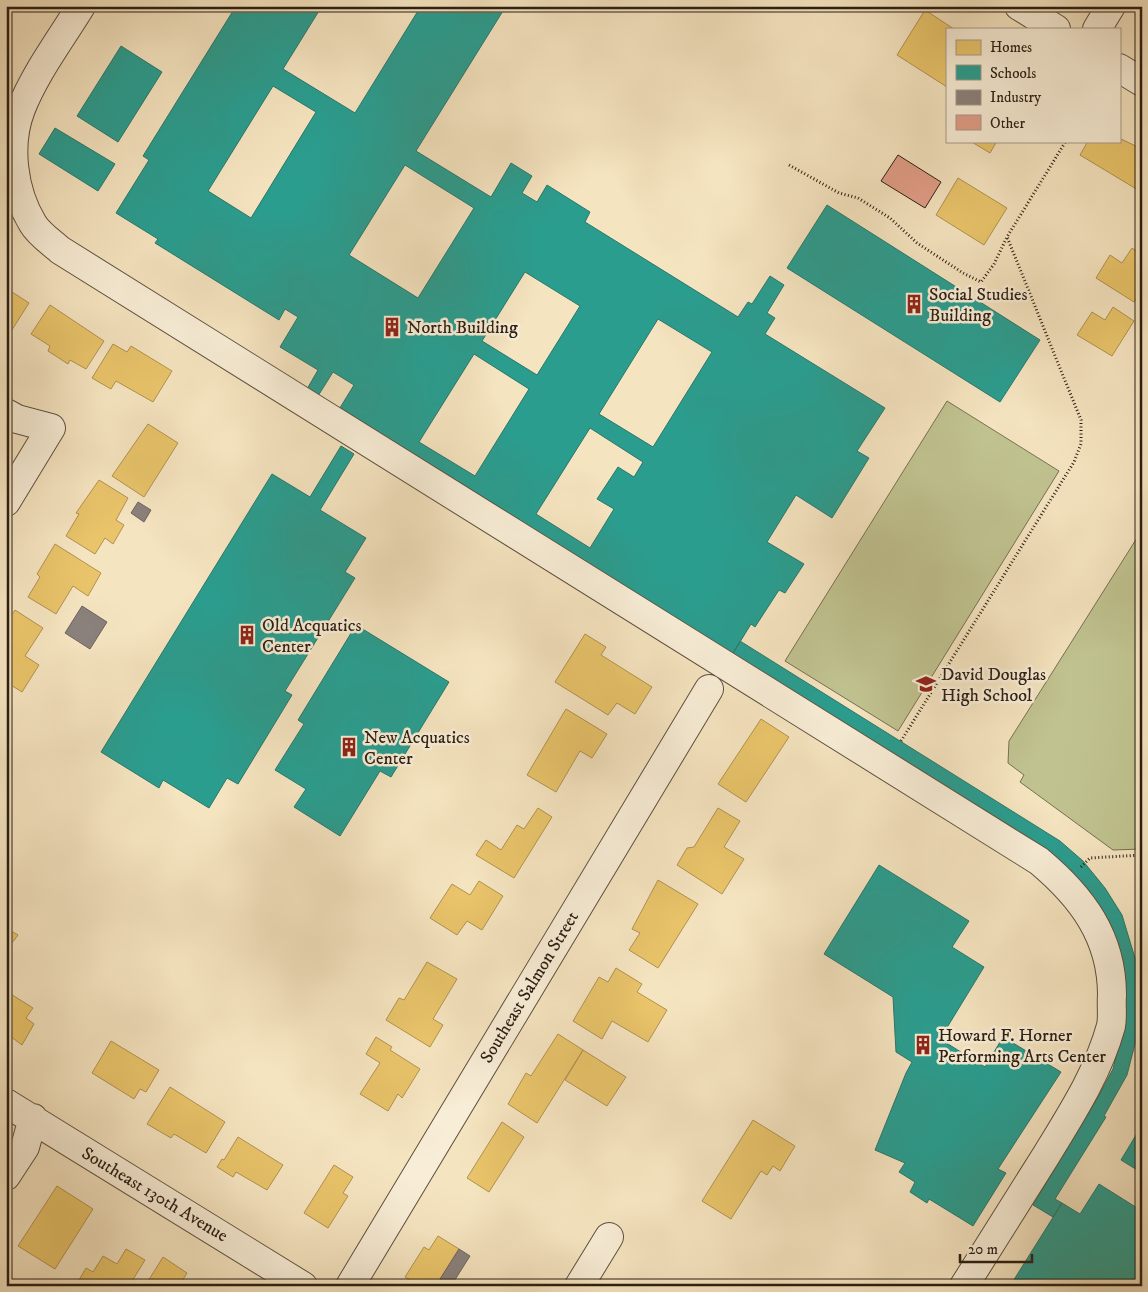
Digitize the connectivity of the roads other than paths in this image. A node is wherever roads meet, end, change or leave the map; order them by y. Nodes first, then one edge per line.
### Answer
1 (81, 6) edge
2 (1019, 6) edge
3 (1111, 6) edge
4 (1054, 28) edge
5 (1098, 28) edge
6 (1120, 69) edge
7 (1142, 82) edge
8 (6, 413) edge
9 (6, 502) edge
10 (709, 689) dead end
11 (6, 1103) edge
12 (33, 1118) junction
13 (6, 1176) edge
14 (609, 1237) dead end
15 (303, 1286) edge
16 (350, 1286) edge
17 (579, 1286) edge
18 (964, 1286) edge

1 - 18 street
2 - 4 street
3 - 5 street
6 - 7 street
8 - 9 street
10 - 16 street, Southeast Salmon Street
11 - 12 street, Southeast 130th Avenue
12 - 13 street
12 - 15 street, Southeast 130th Avenue
14 - 17 street

